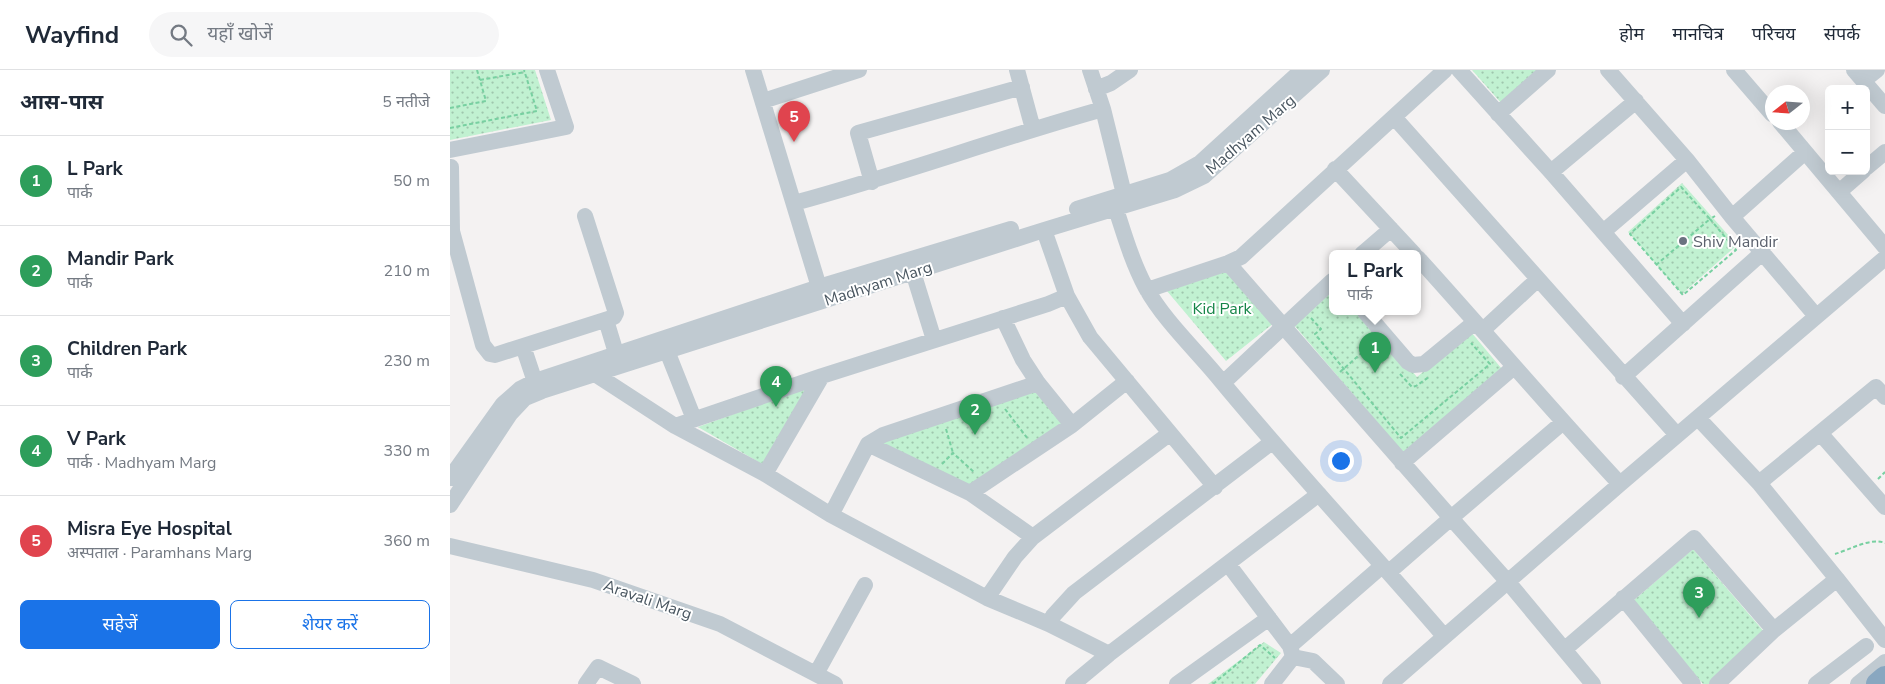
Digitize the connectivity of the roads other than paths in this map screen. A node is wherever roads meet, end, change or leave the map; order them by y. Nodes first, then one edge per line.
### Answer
1 (547, 70) edge
2 (753, 70) edge
3 (858, 70) edge
4 (1017, 70) edge
5 (1090, 70) edge
6 (1130, 70) edge
7 (1322, 70) edge
8 (1444, 70) edge
9 (1459, 70) edge
10 (1548, 70) edge
11 (1608, 70) edge
12 (1734, 70) edge
13 (1877, 70) edge
14 (1292, 73) edge
15 (1859, 76) edge
16 (1022, 87) junction
17 (1096, 89) junction
18 (763, 101) junction
19 (1636, 101) junction
20 (1765, 106) edge
21 (1885, 106) edge
22 (1103, 109) junction
23 (1498, 114) junction
24 (1394, 117) junction
25 (1033, 129) junction
26 (1787, 130) edge
27 (450, 150) edge
28 (1805, 152) junction
29 (1885, 152) edge
30 (1687, 160) junction
31 (1870, 165) edge
32 (451, 167) edge
33 (1335, 170) junction
34 (1552, 172) junction
35 (1858, 175) edge
36 (872, 182) junction
37 (1839, 192) junction
38 (1117, 200) junction
39 (794, 203) junction
40 (1728, 213) junction
41 (585, 216) dead end
42 (1391, 229) junction
43 (1044, 230) junction
44 (1603, 232) junction
45 (1883, 242) edge
46 (1367, 250) edge
47 (1410, 250) edge
48 (1763, 252) junction
49 (1885, 258) edge
50 (1421, 261) edge
51 (1228, 263) junction
52 (913, 272) junction
53 (1538, 280) junction
54 (1329, 284) edge
55 (819, 287) junction
56 (1147, 290) junction
57 (1067, 296) junction
58 (1368, 315) edge
59 (1816, 316) junction
60 (1003, 318) junction
61 (606, 320) junction
62 (1682, 324) junction
63 (1284, 326) junction
64 (1479, 326) junction
65 (934, 340) junction
66 (523, 346) junction
67 (667, 351) junction
68 (616, 353) junction
69 (1514, 367) junction
70 (595, 374) junction
71 (822, 376) junction
72 (1623, 377) junction
73 (1127, 381) junction
74 (534, 382) junction
75 (1038, 383) junction
76 (1223, 383) junction
77 (1885, 397) edge
78 (1698, 418) junction
79 (694, 419) junction
80 (1562, 423) junction
81 (1072, 425) junction
82 (675, 426) junction
83 (1820, 433) junction
84 (1169, 434) junction
85 (1677, 436) junction
86 (1272, 442) junction
87 (868, 444) junction
88 (1402, 463) junction
89 (765, 474) junction
90 (450, 478) edge
91 (1759, 483) junction
92 (1620, 484) junction
93 (1215, 487) junction
94 (970, 493) junction
95 (1319, 494) junction
96 (450, 505) edge
97 (1885, 508) edge
98 (831, 515) junction
99 (1451, 518) junction
100 (1033, 537) junction
101 (450, 546) edge
102 (1228, 564) junction
103 (1386, 569) junction
104 (1837, 579) junction
105 (1508, 582) junction
106 (865, 585) dead end
107 (987, 598) junction
108 (1623, 598) junction
109 (1268, 618) junction
110 (1049, 624) junction
111 (1774, 630) junction
112 (1444, 636) junction
113 (1885, 640) edge
114 (1866, 646) dead end
115 (1565, 649) junction
116 (1109, 654) junction
117 (1287, 654) junction
118 (1885, 662) edge
119 (816, 674) junction
120 (1885, 678) edge
121 (586, 684) edge
122 (633, 684) edge
123 (835, 684) edge
124 (1072, 684) edge
125 (1177, 684) edge
126 (1272, 684) edge
127 (1337, 684) edge
128 (1390, 684) edge
129 (1593, 684) edge
130 (1693, 684) edge
131 (1717, 684) edge
132 (1816, 684) edge
133 (1858, 684) edge
134 (1878, 684) edge

1 - 27 street
2 - 18 street
3 - 18 street
4 - 16 street
5 - 17 street
6 - 17 street
7 - 38 street, Madhyam Marg
8 - 24 street
9 - 23 street
10 - 23 street
11 - 19 street
12 - 20 street
13 - 15 street
14 - 38 street, Madhyam Marg
15 - 21 street
16 - 25 street
16 - 36 street
17 - 22 street
18 - 39 street
19 - 30 street
19 - 34 street
22 - 25 street
22 - 38 street
23 - 34 street
24 - 33 street
24 - 53 street
25 - 36 street
26 - 28 street
28 - 37 street
28 - 40 street
29 - 31 street
30 - 40 street
30 - 44 street
32 - 66 street
33 - 42 street
33 - 51 street
34 - 44 street
35 - 37 street
36 - 39 street
37 - 45 street
38 - 43 street, Madhyam Marg
38 - 55 street, Madhyam Marg
38 - 56 street
39 - 55 street
40 - 48 street
41 - 61 street
42 - 46 street
42 - 47 street
43 - 52 street, Madhyam Marg
43 - 57 street
44 - 62 street
48 - 59 street
48 - 62 street
49 - 59 street
50 - 64 street
51 - 56 street
51 - 63 street
52 - 65 street
52 - 67 street, Madhyam Marg
53 - 64 street
53 - 72 street
54 - 63 street
55 - 68 street, Madhyam Marg
56 - 76 street
57 - 60 street
57 - 73 street
58 - 64 street
59 - 78 street
60 - 65 street
60 - 75 street
61 - 66 street
61 - 68 street
62 - 72 street
63 - 76 street
63 - 88 street
64 - 69 street
65 - 71 street
66 - 74 street
67 - 70 street, Madhyam Marg
67 - 79 street
68 - 74 street, Madhyam Marg
69 - 80 street
69 - 88 street
70 - 82 street
70 - 96 street, Madhyam Marg
71 - 79 street
71 - 89 street
72 - 85 street
73 - 81 street
73 - 84 street
74 - 90 street, Madhyam Marg
75 - 81 street
75 - 87 street
76 - 86 street
77 - 83 street
78 - 85 street
78 - 91 street
79 - 82 street
80 - 92 street
80 - 99 street
81 - 94 street
82 - 89 street
83 - 91 street
83 - 97 street
84 - 93 street
84 - 100 street
85 - 92 street
86 - 93 street
86 - 95 street
87 - 94 street
87 - 98 street
88 - 99 street
89 - 98 street
91 - 104 street
92 - 105 street
93 - 110 street
94 - 100 street
95 - 102 street
95 - 103 street
98 - 107 street
99 - 103 street
99 - 105 street
100 - 107 street
101 - 119 street, Aravali Marg
102 - 109 street
102 - 116 street
103 - 112 street
103 - 117 street
104 - 111 street
104 - 113 street
105 - 112 street
105 - 115 street
106 - 119 street
107 - 110 street
108 - 111 street
108 - 115 street
108 - 130 street
109 - 117 street
109 - 125 street
110 - 116 street
111 - 131 street
112 - 128 street
114 - 132 street
115 - 129 street
116 - 124 street
117 - 126 street
117 - 127 street
118 - 133 street
119 - 123 street, Aravali Marg
120 - 134 highway
121 - 122 street

